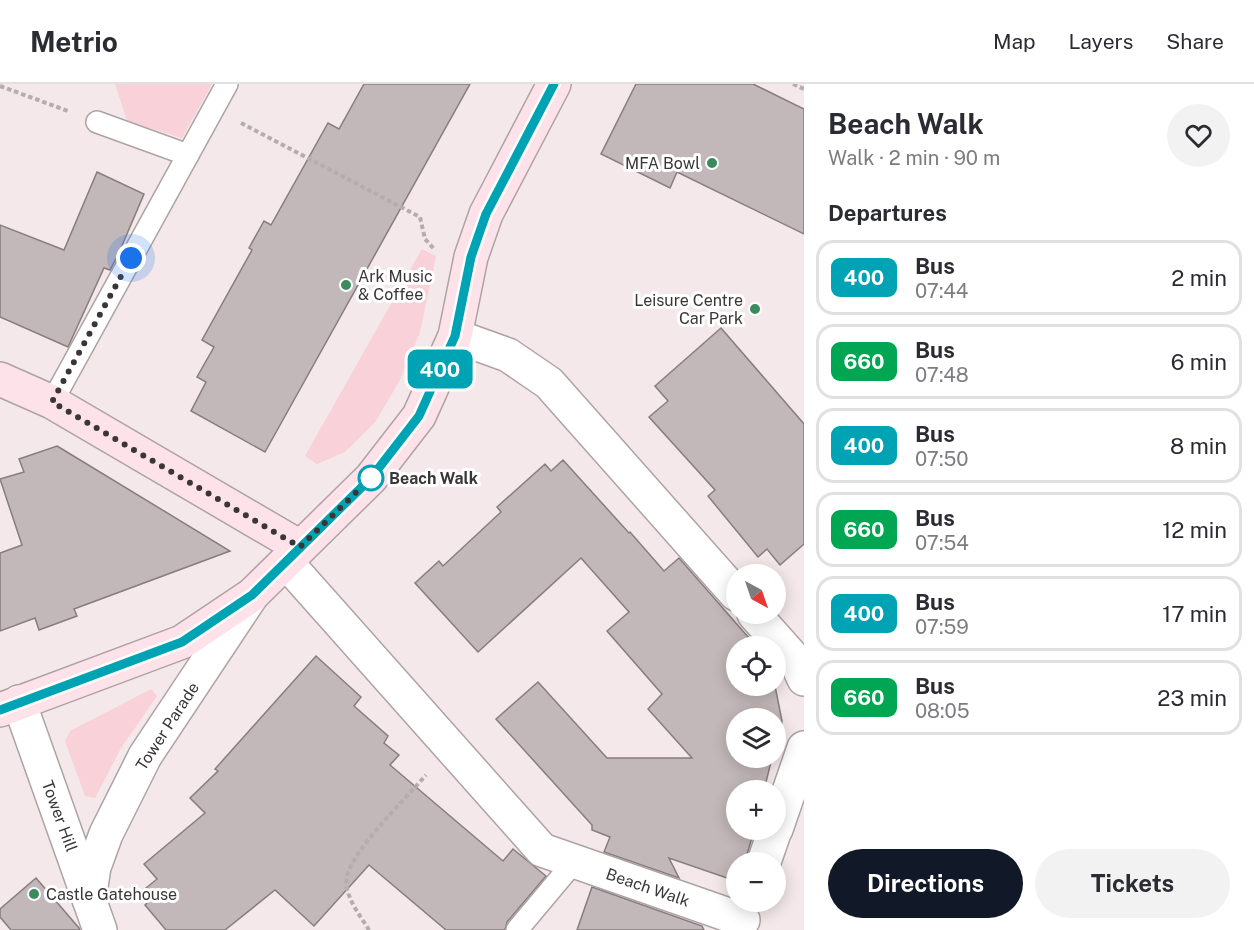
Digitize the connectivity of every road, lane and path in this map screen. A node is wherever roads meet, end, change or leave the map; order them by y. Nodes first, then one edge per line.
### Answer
1 (226, 84) edge
2 (554, 84) edge
3 (794, 84) edge
4 (0, 86) edge
5 (804, 89) edge
6 (213, 108) junction
7 (97, 122) joint
8 (188, 155) junction
9 (436, 251) dead end
10 (455, 336) junction
11 (0, 380) edge
12 (52, 402) junction
13 (293, 554) junction
14 (726, 583) edge
15 (252, 595) junction
16 (763, 624) edge
17 (804, 679) edge
18 (9, 706) edge
19 (450, 748) junction
20 (804, 748) edge
21 (786, 798) edge
22 (574, 862) junction
23 (89, 898) junction
24 (745, 917) edge
25 (100, 930) edge
26 (369, 930) edge
27 (517, 930) edge

1 - 6 lane
2 - 10 main road
3 - 5 path
4 - 7 path
6 - 8 lane
6 - 9 path
7 - 8 lane
8 - 12 lane
10 - 13 main road
10 - 14 street
11 - 12 main road
12 - 13 main road
13 - 15 main road
13 - 19 street, Beach Walk
15 - 18 main road
15 - 23 street, Tower Parade
16 - 17 street
18 - 23 street, Tower Hill
19 - 22 street, Beach Walk
19 - 26 path
20 - 21 street
22 - 24 street, Beach Walk
22 - 27 lane
23 - 25 street, Tower Hill

